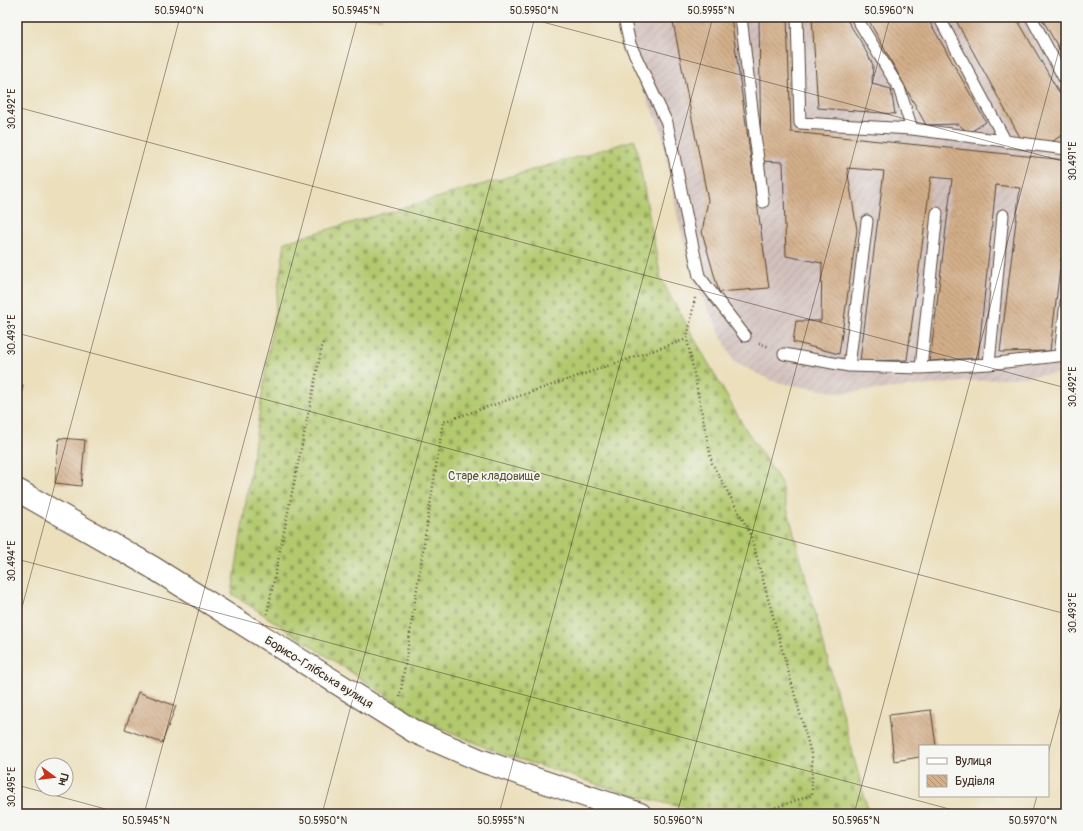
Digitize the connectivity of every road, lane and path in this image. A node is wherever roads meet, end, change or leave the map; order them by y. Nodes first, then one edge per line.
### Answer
1 (624, 17) edge
2 (741, 17) edge
3 (797, 17) edge
4 (856, 17) edge
5 (939, 17) edge
6 (1031, 17) edge
7 (1066, 82) edge
8 (912, 129) junction
9 (1006, 142) junction
10 (1066, 149) edge
11 (763, 202) dead end
12 (937, 213) dead end
13 (1003, 215) dead end
14 (867, 221) dead end
15 (699, 276) junction
16 (1066, 302) edge
17 (745, 336) joint
18 (687, 339) junction
19 (323, 342) dead end
20 (784, 354) joint
21 (1063, 355) edge
22 (989, 364) junction
23 (849, 366) junction
24 (921, 368) junction
25 (17, 490) edge
26 (263, 636) junction
27 (397, 720) junction
28 (640, 814) edge
29 (756, 814) edge

1 - 15 lane
2 - 11 lane
3 - 8 lane
4 - 8 lane
5 - 9 lane
6 - 7 lane
8 - 9 lane
9 - 10 lane
12 - 24 lane
13 - 22 lane
14 - 23 lane
15 - 17 lane
15 - 18 path
16 - 21 lane
17 - 20 path
18 - 27 path
18 - 29 path
19 - 26 path
20 - 23 lane
21 - 22 lane
22 - 24 lane
23 - 24 lane
25 - 26 street, Борисо-Глібська вулиця
26 - 27 street, Борисо-Глібська вулиця
27 - 28 street, Борисо-Глібська вулиця

